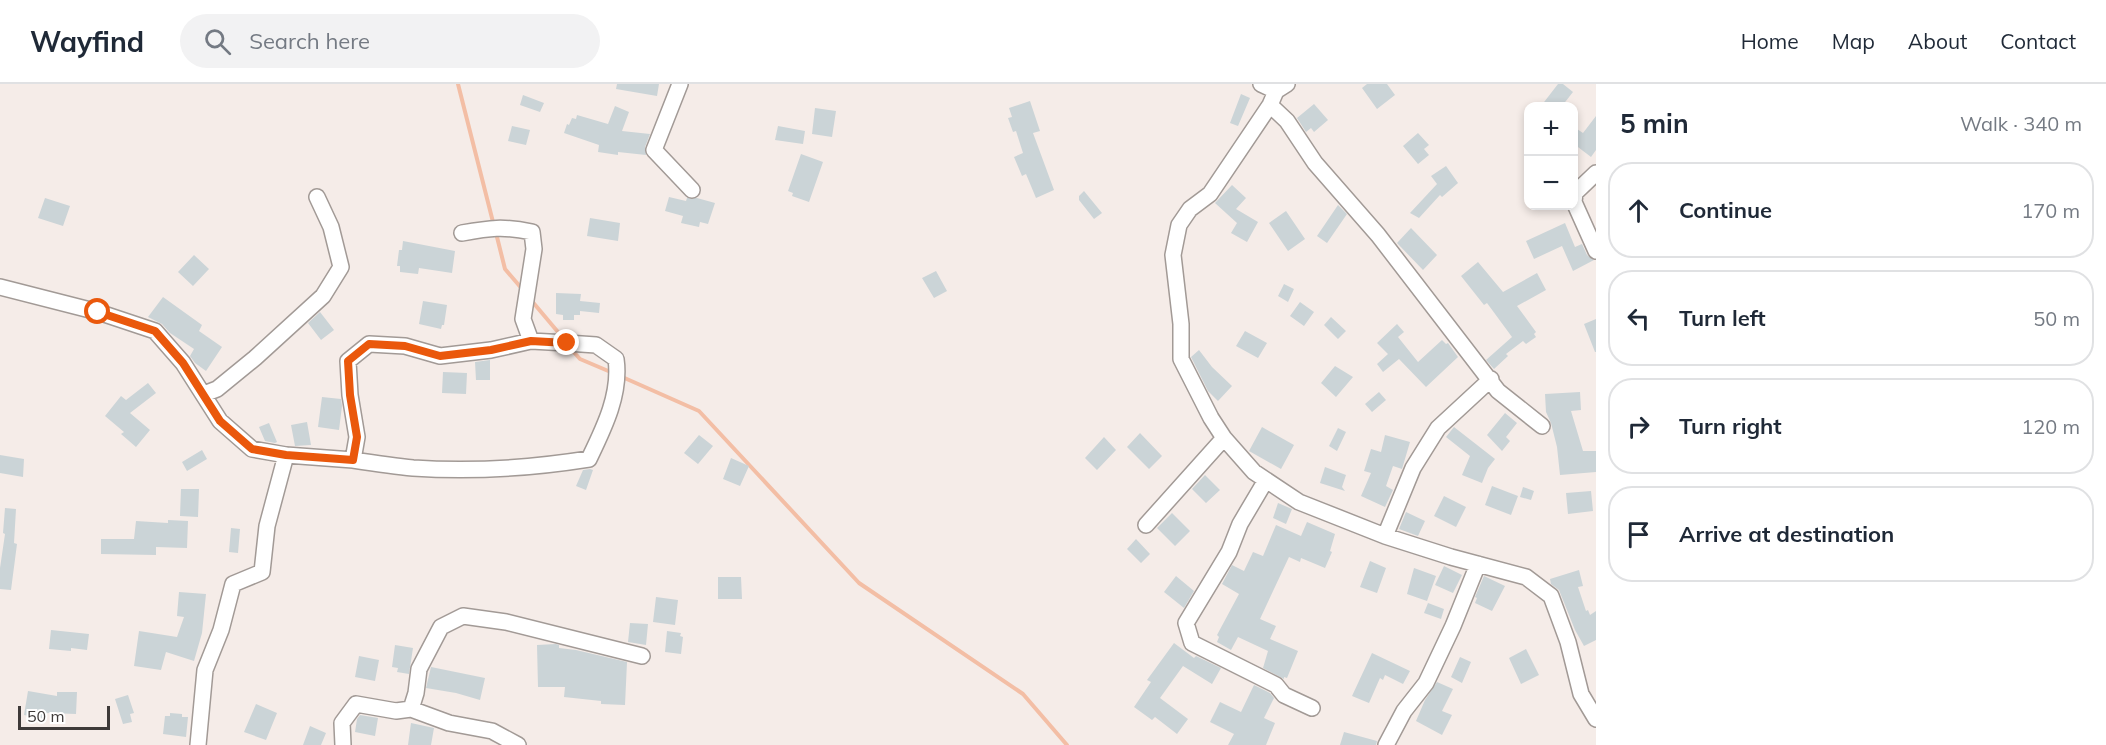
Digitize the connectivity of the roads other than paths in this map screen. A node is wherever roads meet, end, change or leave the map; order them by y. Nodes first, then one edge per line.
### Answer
1 (680, 84) edge
2 (1261, 84) edge
3 (1278, 93) edge
4 (1596, 173) edge
5 (692, 190) dead end
6 (317, 197) dead end
7 (462, 233) dead end
8 (1596, 251) edge
9 (0, 287) edge
10 (531, 341) junction
11 (1491, 379) junction
12 (204, 394) junction
13 (1542, 426) dead end
14 (1224, 438) junction
15 (286, 455) junction
16 (353, 460) junction
17 (1266, 480) junction
18 (1146, 525) dead end
19 (1385, 536) junction
20 (1478, 564) junction
21 (642, 656) dead end
22 (1312, 708) dead end
23 (411, 709) junction
24 (1596, 719) edge
25 (198, 745) edge
26 (343, 745) edge
27 (518, 745) edge
28 (1386, 745) edge

1 - 5 street
2 - 3 street
3 - 11 street
3 - 14 street
4 - 8 street
6 - 12 street
7 - 10 street
9 - 12 street
10 - 16 street
10 - 16 street
11 - 13 street
11 - 19 street
12 - 15 street
14 - 17 street
14 - 18 street
15 - 16 street
15 - 25 street
17 - 19 street
17 - 22 street
19 - 20 street
20 - 24 street
20 - 28 street
21 - 23 street
23 - 26 street
23 - 27 street

